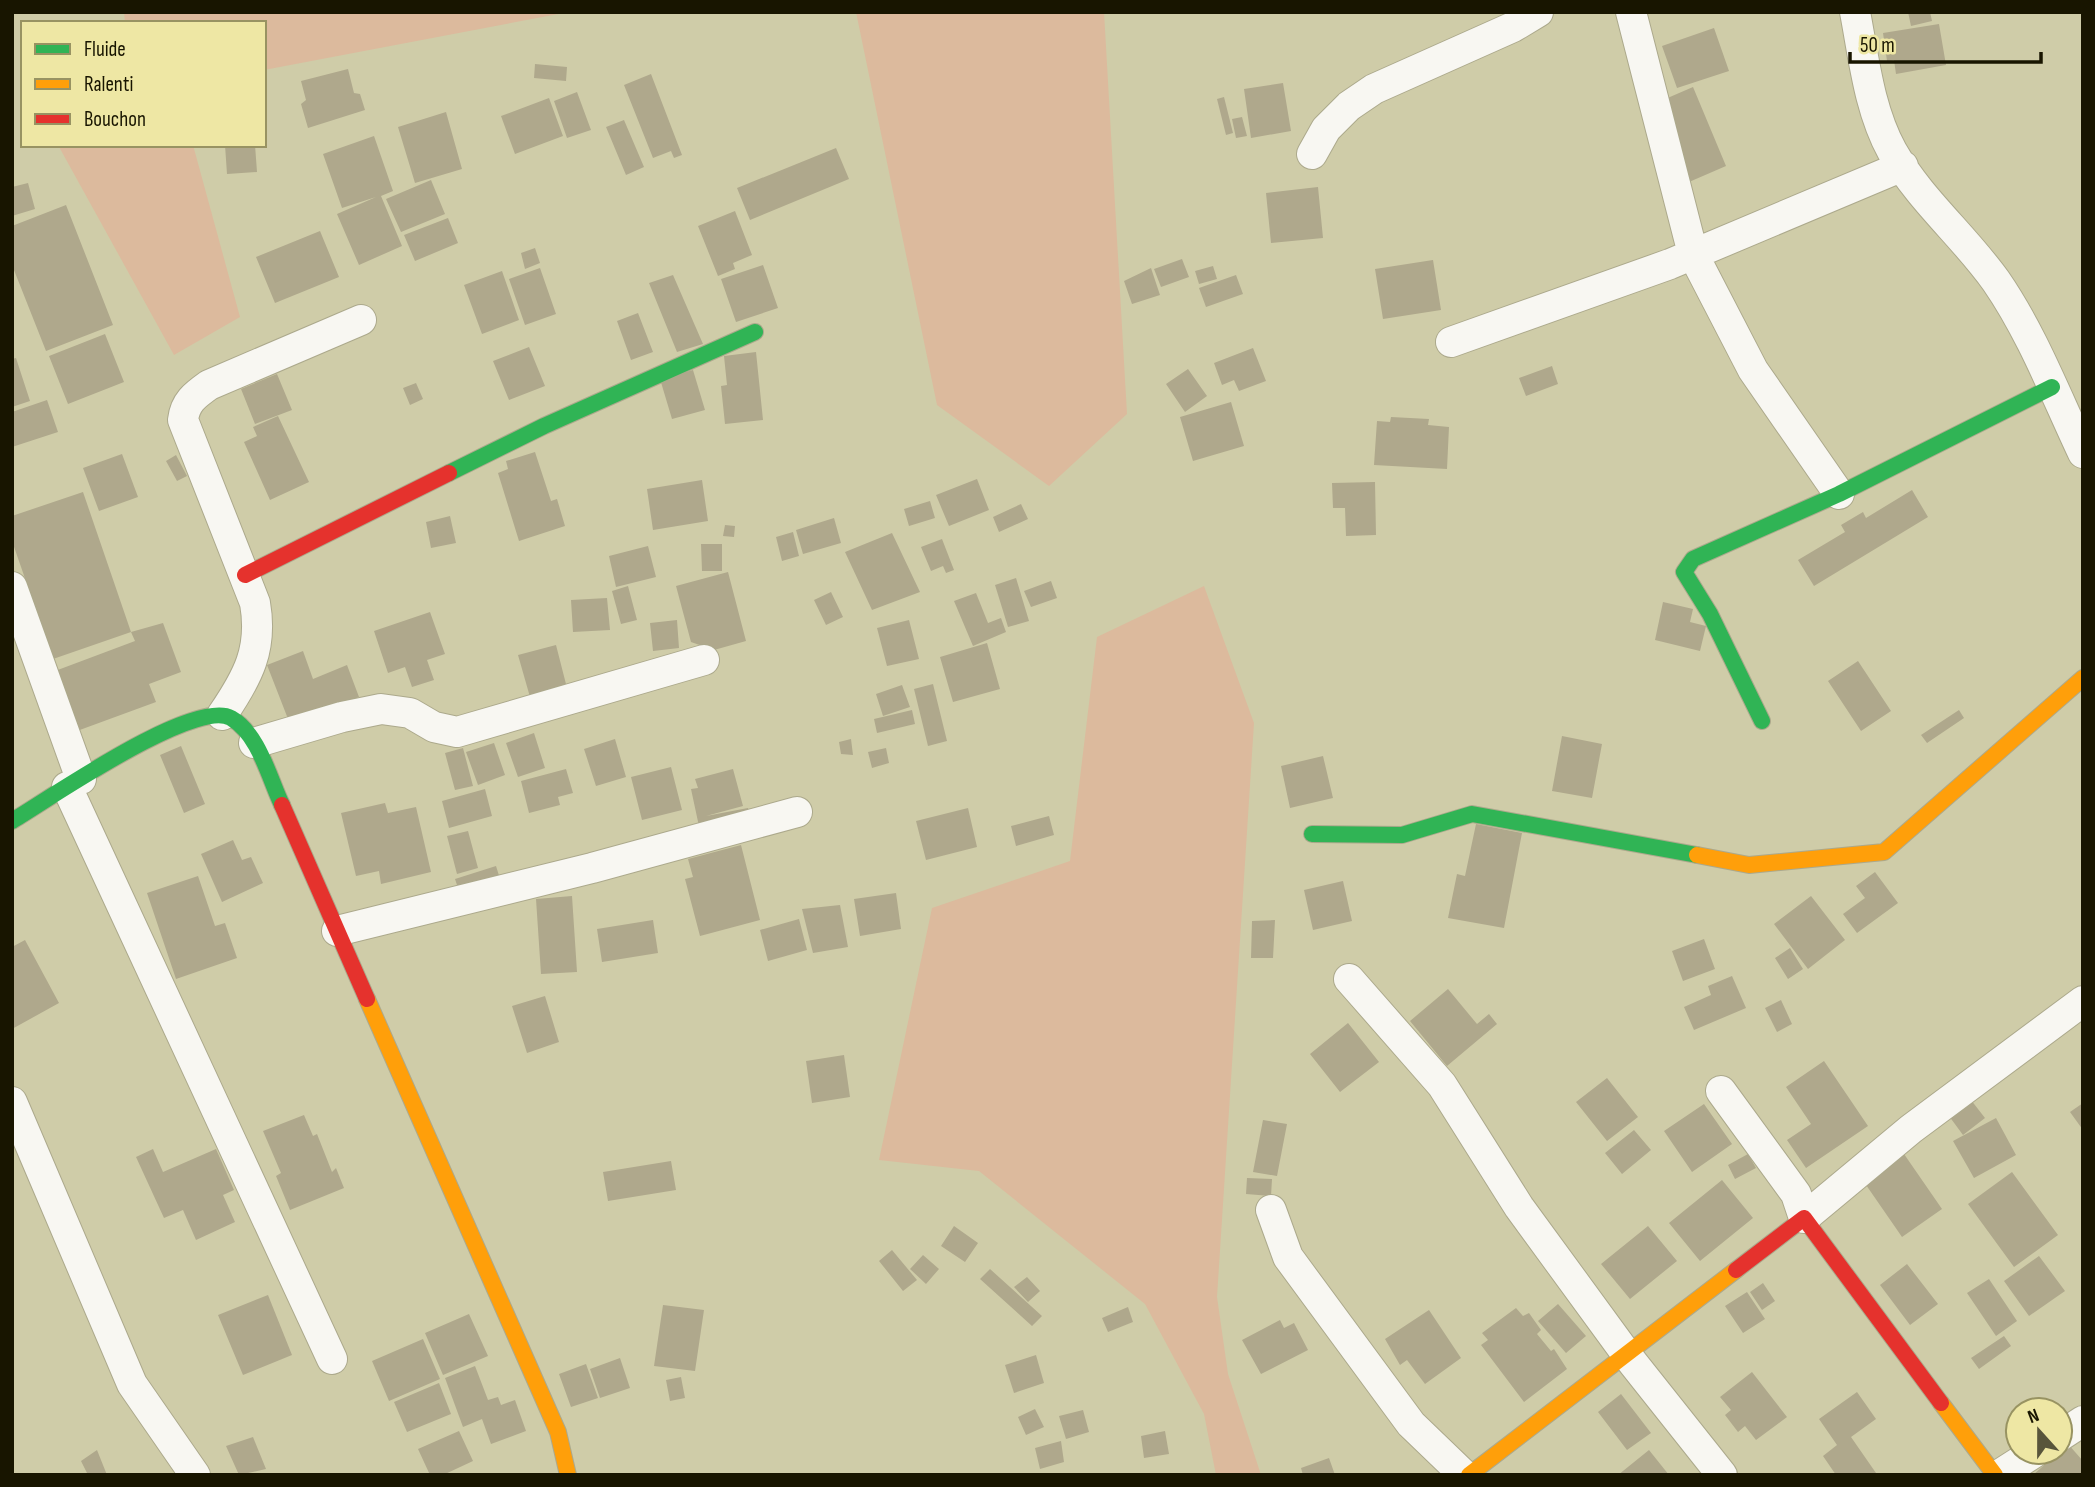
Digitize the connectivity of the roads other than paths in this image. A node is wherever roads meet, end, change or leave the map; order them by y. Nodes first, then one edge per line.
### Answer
1 (1538, 12) edge
2 (1631, 12) edge
3 (1855, 12) edge
4 (1312, 153) dead end
5 (1903, 166) junction
6 (1693, 254) junction
7 (361, 320) dead end
8 (755, 332) dead end
9 (1451, 342) dead end
10 (2052, 387) junction
11 (2083, 453) edge
12 (1839, 494) junction
13 (245, 575) junction
14 (12, 587) edge
15 (704, 660) dead end
16 (2083, 678) edge
17 (222, 715) junction
18 (1762, 721) dead end
19 (254, 743) junction
20 (74, 783) junction
21 (797, 812) dead end
22 (12, 821) edge
23 (1312, 834) dead end
24 (337, 931) junction
25 (1349, 979) dead end
26 (2083, 1001) edge
27 (1721, 1091) dead end
28 (12, 1102) edge
29 (1270, 1210) dead end
30 (1804, 1217) junction
31 (1627, 1355) junction
32 (332, 1359) dead end
33 (195, 1475) edge
34 (568, 1475) edge
35 (1464, 1475) edge
36 (1469, 1475) edge
37 (1722, 1475) edge
38 (1997, 1475) edge

1 - 4 street
2 - 6 street
3 - 5 street
5 - 6 street
5 - 10 street
6 - 9 street
6 - 12 street
7 - 13 street
8 - 13 street
10 - 11 street
10 - 12 street
12 - 18 street
13 - 17 street
14 - 20 street
15 - 19 street
16 - 23 street
17 - 19 street
17 - 20 street
19 - 24 street
20 - 22 street
20 - 32 street
21 - 24 street
24 - 34 street
25 - 31 street
26 - 30 street
27 - 30 street
28 - 33 street
29 - 35 street
30 - 31 street
30 - 38 street
31 - 36 street
31 - 37 street

